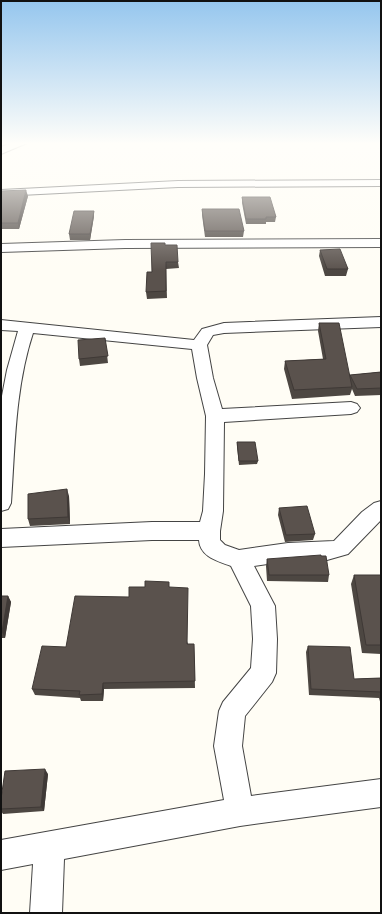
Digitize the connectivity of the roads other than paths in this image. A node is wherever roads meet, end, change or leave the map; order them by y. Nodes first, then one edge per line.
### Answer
1 (145, 186) edge
2 (1, 193) edge
3 (381, 243) edge
4 (1, 248) edge
5 (381, 322) edge
6 (1, 325) edge
7 (27, 328) junction
8 (199, 345) junction
9 (351, 408) dead end
10 (216, 416) junction
11 (1, 503) edge
12 (381, 508) edge
13 (209, 531) junction
14 (1, 538) edge
15 (239, 559) junction
16 (381, 793) edge
17 (240, 812) junction
18 (49, 846) junction
19 (1, 855) edge
20 (46, 913) edge

1 - 2 street
3 - 4 street
5 - 8 street
6 - 7 street
7 - 8 street
7 - 11 street
8 - 10 street
9 - 10 street
10 - 13 street
12 - 15 street
13 - 14 street
13 - 15 street
15 - 17 street
16 - 17 street
17 - 18 street
18 - 19 street
18 - 20 street

